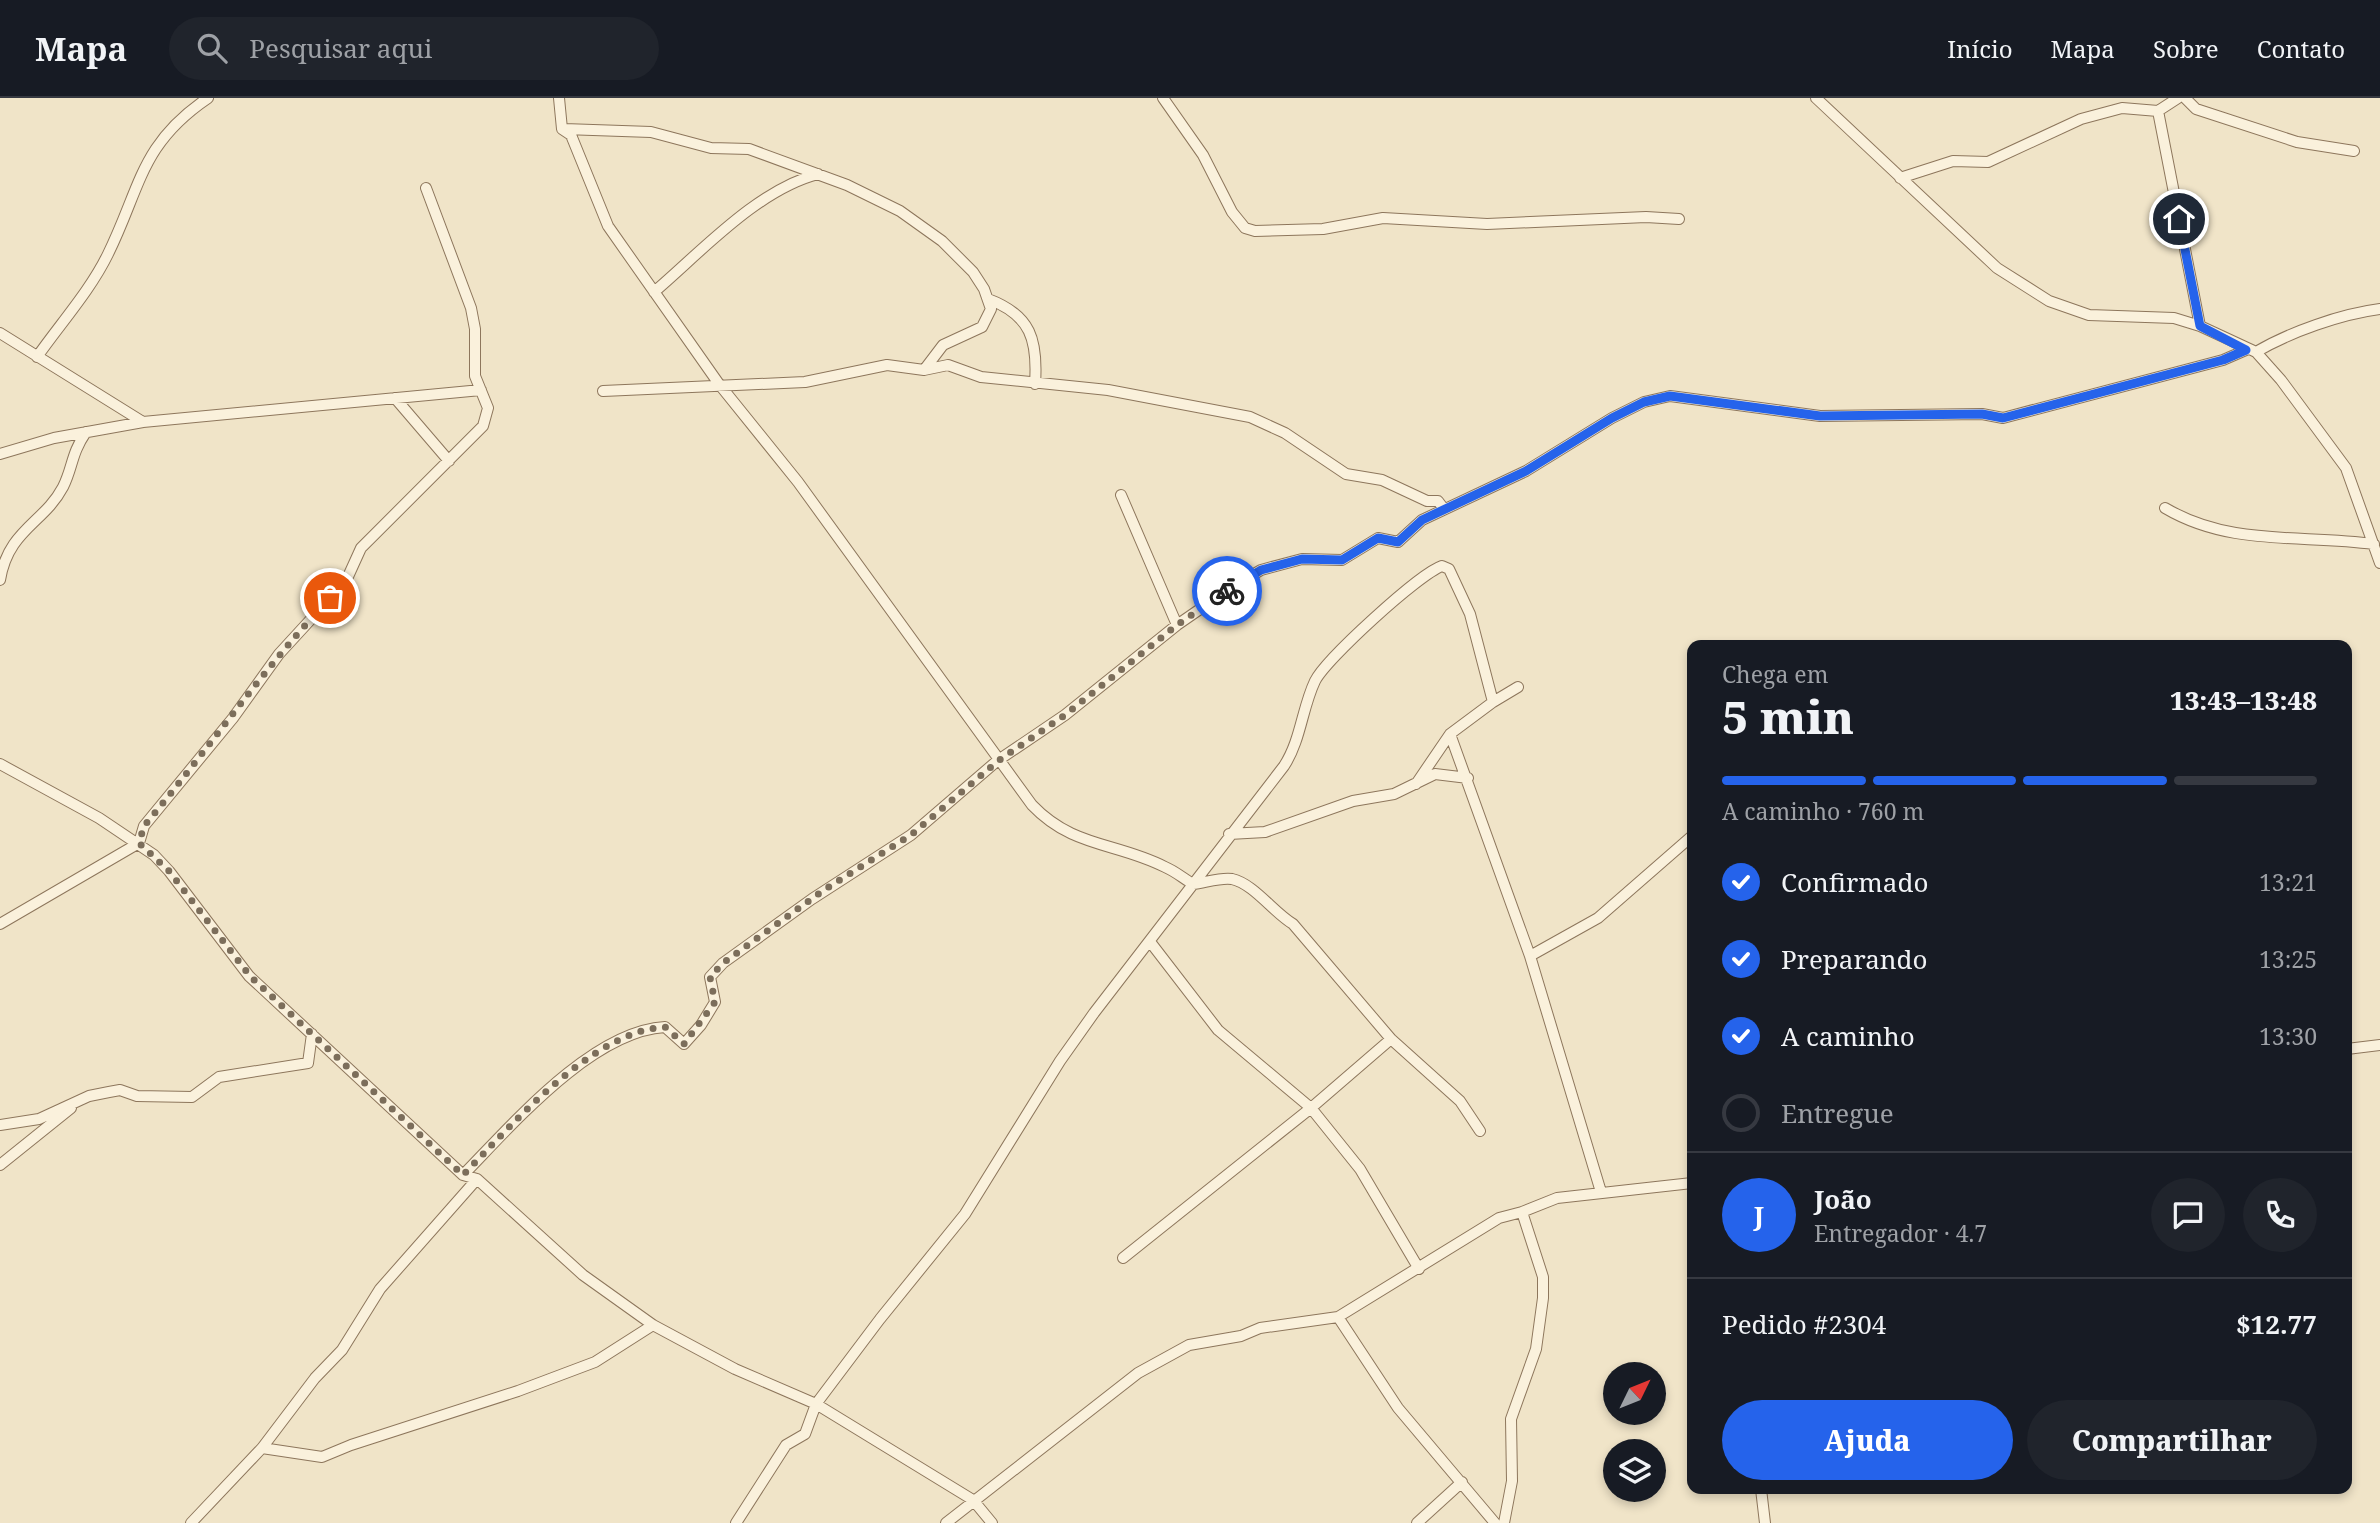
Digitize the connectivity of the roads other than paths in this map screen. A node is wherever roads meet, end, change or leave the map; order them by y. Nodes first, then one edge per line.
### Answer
1 (208, 98) edge
2 (559, 98) edge
3 (1163, 98) edge
4 (1816, 98) edge
5 (2178, 98) edge
6 (2185, 98) edge
7 (2158, 111) junction
8 (562, 129) junction
9 (2354, 151) dead end
10 (818, 174) junction
11 (1900, 178) junction
12 (426, 188) dead end
13 (1679, 219) dead end
14 (654, 292) junction
15 (988, 299) junction
16 (2380, 309) edge
17 (2200, 326) junction
18 (0, 333) edge
19 (2251, 351) junction
20 (37, 357) junction
21 (924, 370) junction
22 (1035, 383) junction
23 (719, 384) junction
24 (481, 390) junction
25 (603, 391) dead end
26 (395, 398) junction
27 (143, 422) junction
28 (86, 432) junction
29 (0, 454) edge
30 (449, 461) junction
31 (1121, 495) dead end
32 (2165, 508) dead end
33 (1444, 509) junction
34 (2378, 554) edge
35 (0, 580) edge
36 (1177, 625) junction
37 (1518, 687) dead end
38 (1493, 702) junction
39 (1450, 734) junction
40 (998, 761) junction
41 (0, 764) edge
42 (1468, 778) junction
43 (1414, 786) junction
44 (1229, 834) junction
45 (1687, 840) edge
46 (139, 843) junction
47 (1193, 884) junction
48 (0, 923) edge
49 (1151, 943) junction
50 (1530, 956) junction
51 (312, 1034) junction
52 (1391, 1039) junction
53 (2380, 1045) edge
54 (2352, 1048) edge
55 (82, 1099) junction
56 (1311, 1108) junction
57 (0, 1125) edge
58 (1480, 1131) dead end
59 (0, 1166) edge
60 (463, 1175) junction
61 (477, 1179) junction
62 (1687, 1183) edge
63 (1601, 1192) junction
64 (1522, 1212) junction
65 (1123, 1258) dead end
66 (1419, 1269) junction
67 (1338, 1317) junction
68 (653, 1325) junction
69 (816, 1404) junction
70 (262, 1448) junction
71 (1462, 1482) junction
72 (1762, 1494) edge
73 (973, 1500) junction
74 (191, 1523) edge
75 (736, 1523) edge
76 (946, 1523) edge
77 (992, 1523) edge
78 (1417, 1523) edge
79 (1495, 1523) edge
80 (1504, 1523) edge
81 (1766, 1523) edge

1 - 20 street
2 - 8 street
3 - 13 street
4 - 11 street
5 - 7 street
6 - 9 street
7 - 11 street
7 - 17 street
8 - 10 street
8 - 14 street
10 - 14 street
10 - 15 street
11 - 17 street
12 - 24 street
14 - 23 street
15 - 21 street
15 - 22 street
16 - 19 street
17 - 19 street
18 - 20 street
19 - 33 street
19 - 34 street
20 - 27 street
21 - 22 street
21 - 23 street
22 - 33 street
23 - 25 street
23 - 40 street
24 - 26 street
24 - 30 street
26 - 27 street
26 - 30 street
27 - 28 street
28 - 29 street
28 - 35 street
30 - 46 street
31 - 36 street
32 - 34 street
33 - 36 street
36 - 40 street
37 - 38 street
38 - 39 street
38 - 44 street
39 - 42 street
39 - 43 street
40 - 47 street
40 - 60 street
41 - 46 street
42 - 43 street
42 - 50 street
43 - 44 street
44 - 47 street
45 - 50 street
46 - 48 street
46 - 51 street
47 - 49 street
47 - 52 street
49 - 56 street
49 - 69 street
50 - 63 street
51 - 55 street
51 - 60 street
52 - 56 street
52 - 58 street
53 - 54 street
55 - 57 street
55 - 59 street
56 - 65 street
56 - 66 street
60 - 61 street
61 - 68 street
61 - 70 street
62 - 63 street
63 - 64 street
64 - 66 street
64 - 80 street
66 - 67 street
67 - 71 street
67 - 73 street
68 - 69 street
68 - 70 street
69 - 73 street
69 - 75 street
70 - 74 street
71 - 78 street
71 - 79 street
72 - 81 street
73 - 76 street
73 - 77 street

